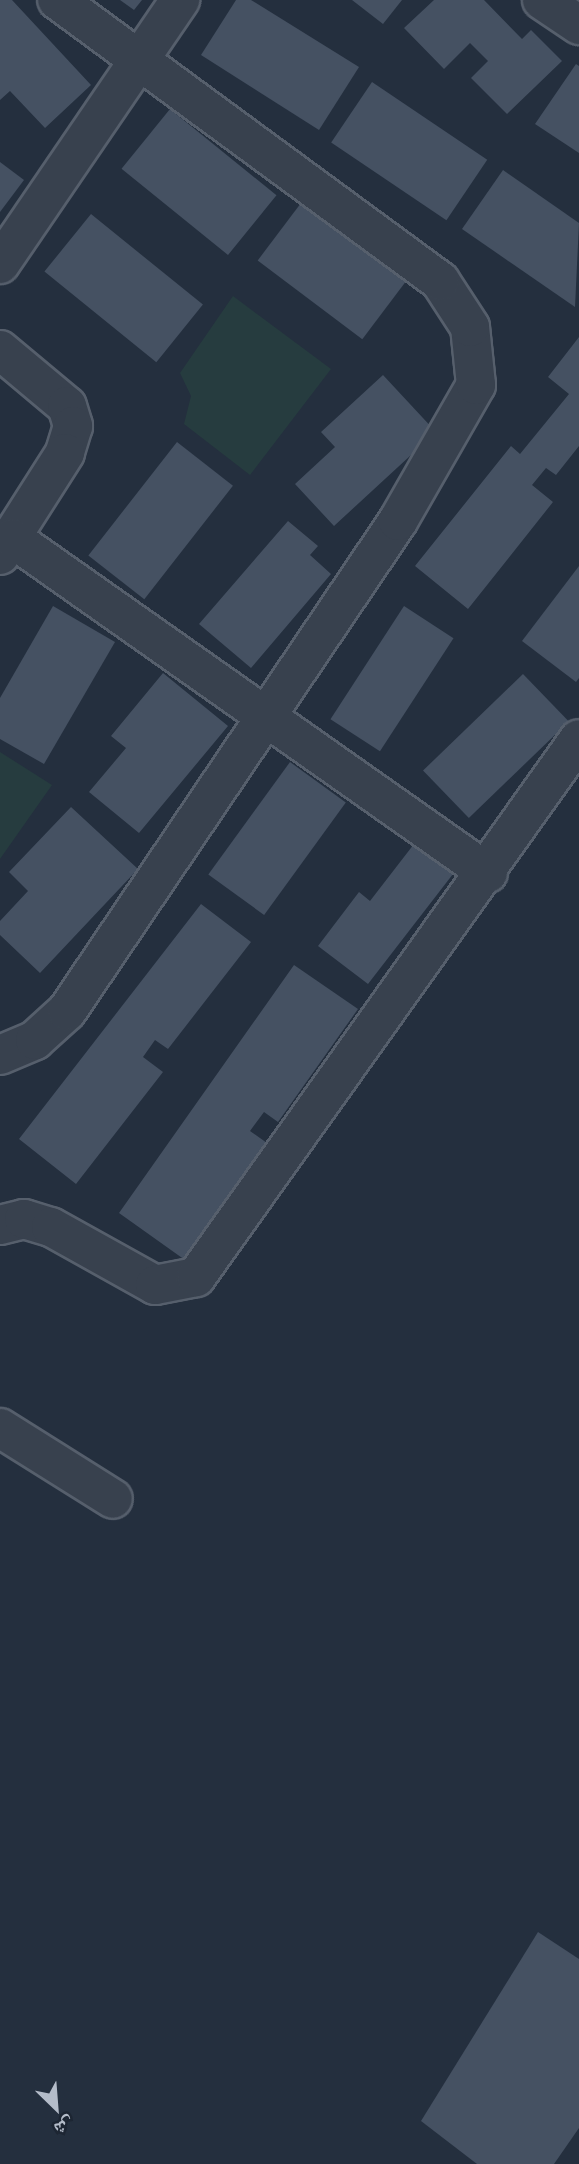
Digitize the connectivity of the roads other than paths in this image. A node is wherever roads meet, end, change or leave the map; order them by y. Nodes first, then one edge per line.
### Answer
1 (57, 0) edge
2 (180, 0) edge
3 (542, 0) edge
4 (579, 25) edge
5 (141, 59) junction
6 (0, 264) edge
7 (0, 351) edge
8 (6, 547) edge
9 (262, 715) junction
10 (579, 739) edge
11 (488, 873) junction
12 (0, 1055) edge
13 (0, 1225) edge
14 (0, 1428) edge
15 (113, 1499) dead end

1 - 5 street
2 - 5 street
3 - 4 street
5 - 6 street
5 - 9 street
7 - 8 street
8 - 9 street
9 - 11 street
9 - 12 street
10 - 11 street
11 - 13 street
14 - 15 street

